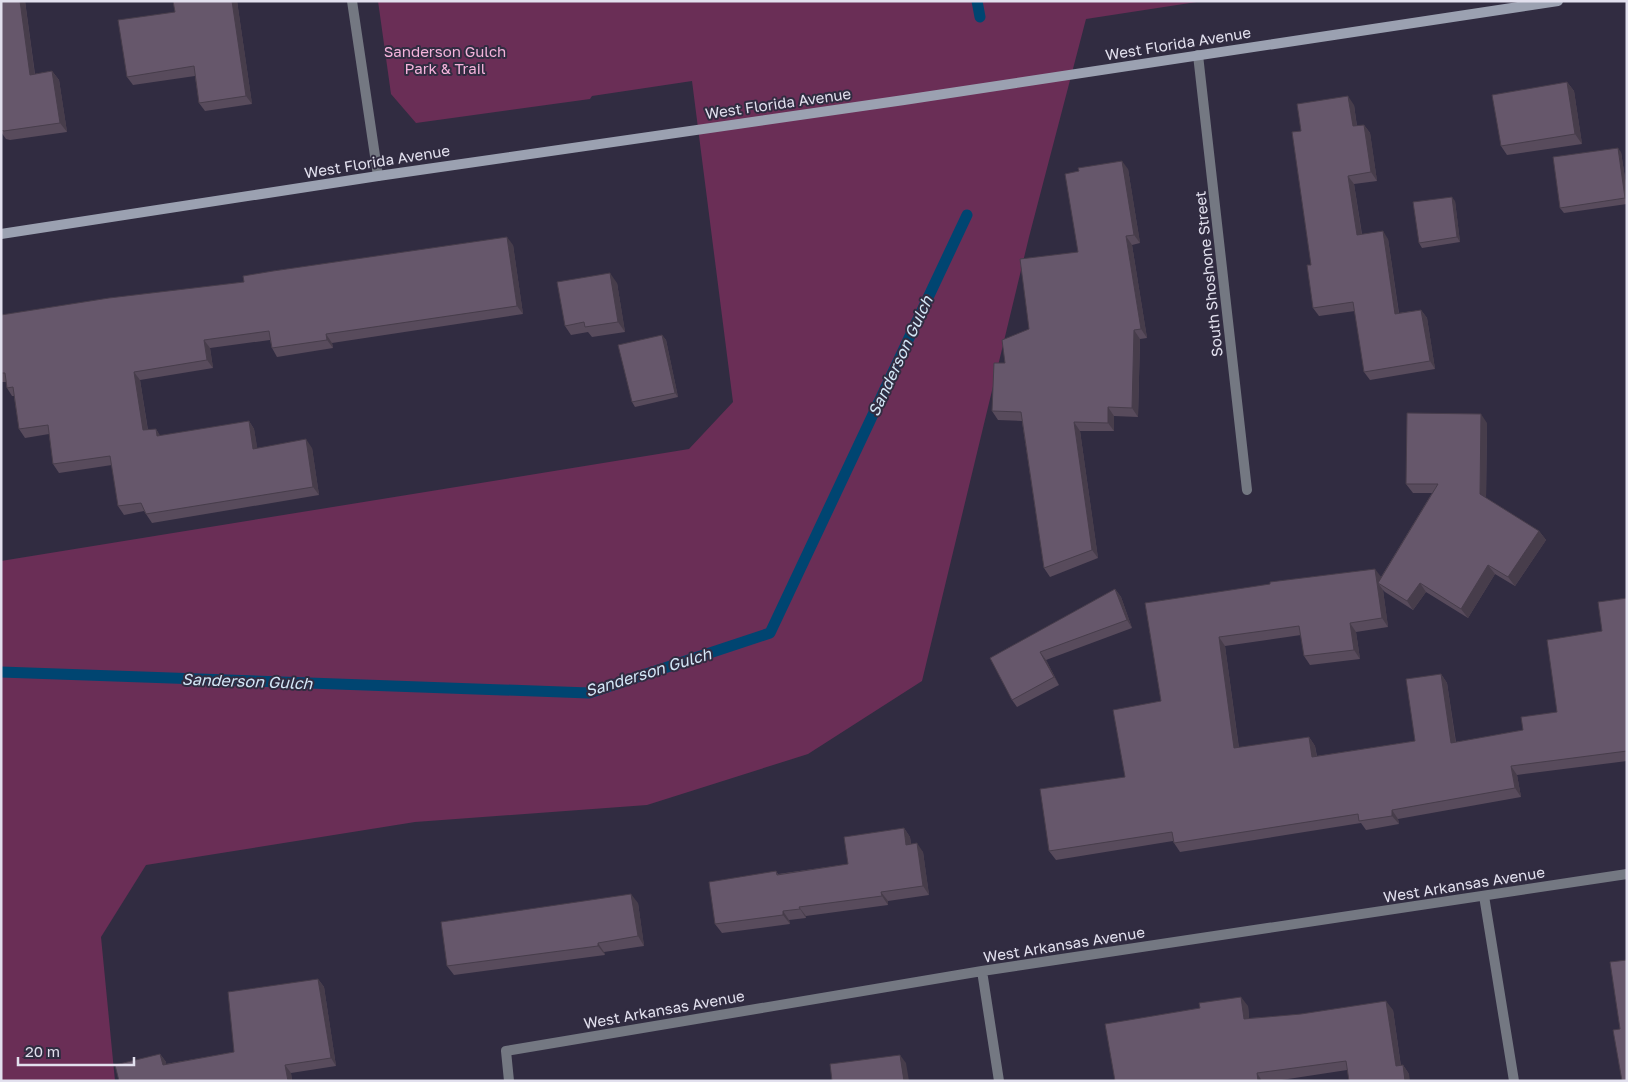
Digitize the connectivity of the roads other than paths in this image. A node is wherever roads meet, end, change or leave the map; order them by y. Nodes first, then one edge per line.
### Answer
1 (352, 1) edge
2 (1558, 1) edge
3 (1198, 55) junction
4 (378, 176) junction
5 (1, 234) edge
6 (1248, 490) dead end
7 (1627, 874) edge
8 (1484, 896) junction
9 (982, 971) junction
10 (509, 1081) edge
11 (999, 1081) edge
12 (1514, 1081) edge

1 - 4 street
2 - 3 street, West Florida Avenue
3 - 4 street, West Florida Avenue
3 - 6 street, South Shoshone Street
4 - 5 street, West Florida Avenue
7 - 8 street, West Arkansas Avenue
8 - 9 street, West Arkansas Avenue
8 - 12 street
9 - 10 street, West Arkansas Avenue
9 - 11 street

